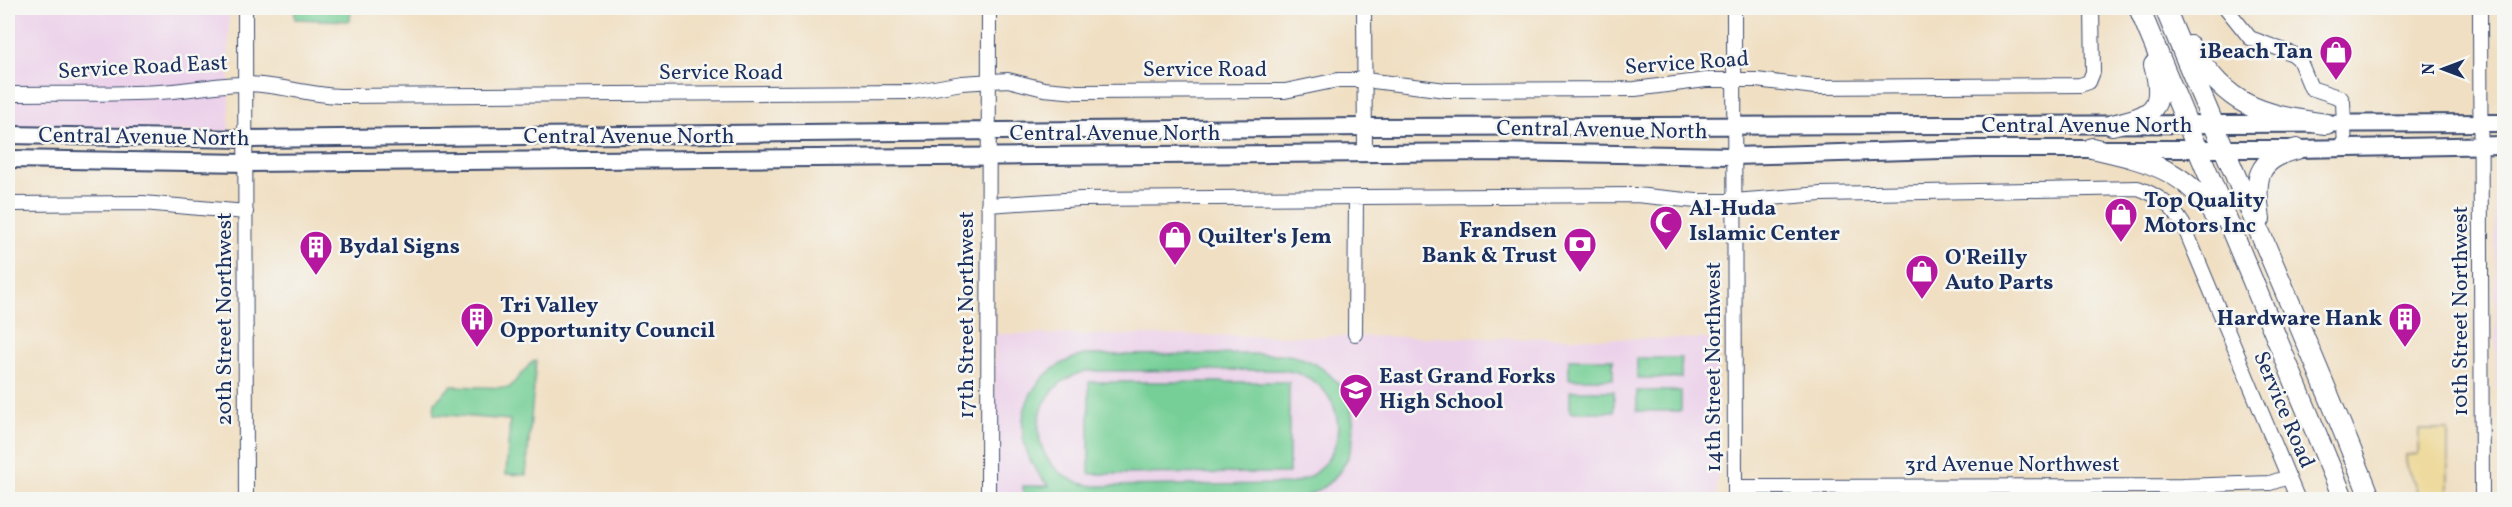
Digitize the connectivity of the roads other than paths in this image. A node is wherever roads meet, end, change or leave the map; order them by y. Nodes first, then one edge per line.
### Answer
1 (245, 8) edge
2 (989, 8) edge
3 (1364, 8) edge
4 (1734, 8) edge
5 (2092, 8) edge
6 (2165, 8) edge
7 (2226, 8) edge
8 (2480, 8) edge
9 (2139, 9) edge
10 (1365, 80) junction
11 (1733, 80) junction
12 (988, 81) junction
13 (245, 84) junction
14 (8, 94) edge
15 (2483, 123) junction
16 (2505, 123) edge
17 (2188, 124) junction
18 (2335, 124) junction
19 (2112, 125) junction
20 (2213, 125) junction
21 (1365, 127) junction
22 (1733, 127) junction
23 (989, 130) junction
24 (8, 135) edge
25 (247, 139) junction
26 (2482, 145) junction
27 (2505, 145) edge
28 (2092, 148) junction
29 (2198, 148) junction
30 (2344, 148) junction
31 (2223, 149) junction
32 (2297, 149) junction
33 (1365, 154) junction
34 (1733, 156) junction
35 (988, 157) junction
36 (8, 159) edge
37 (247, 163) junction
38 (1356, 197) junction
39 (1734, 201) junction
40 (8, 204) edge
41 (988, 205) junction
42 (246, 212) junction
43 (2269, 253) junction
44 (2245, 266) junction
45 (1355, 334) dead end
46 (2288, 477) junction
47 (1735, 493) edge
48 (2182, 493) edge
49 (246, 500) edge
50 (988, 500) edge
51 (2298, 500) edge
52 (2344, 500) edge
53 (2371, 500) edge
54 (2482, 500) edge

1 - 13 street, 20th Street Northwest
2 - 12 street, 17th Street Northwest
3 - 10 street
4 - 11 street, 14th Street Northwest
5 - 11 street, Service Road
6 - 18 highway
6 - 20 highway
7 - 18 street
8 - 15 street, 10th Street Northwest
9 - 17 highway
9 - 19 highway
10 - 11 street, Service Road
10 - 12 street, Service Road
10 - 21 street
11 - 22 street, 14th Street Northwest
12 - 13 street, Service Road
12 - 23 street, 17th Street Northwest
13 - 14 street, Service Road East
13 - 25 street, 20th Street Northwest
15 - 16 main road, Central Avenue North
15 - 18 main road, Central Avenue North
15 - 26 street, 10th Street Northwest
17 - 19 main road, Central Avenue North
17 - 20 main road, Central Avenue North
17 - 29 highway
18 - 20 main road, Central Avenue North
18 - 30 street
19 - 22 main road, Central Avenue North
20 - 31 highway
21 - 22 main road, Central Avenue North
21 - 23 main road, Central Avenue North
21 - 33 street
22 - 34 street, 14th Street Northwest
23 - 25 main road, Central Avenue North
23 - 35 street, 17th Street Northwest
24 - 25 main road, Central Avenue North
25 - 37 street, 20th Street Northwest
26 - 27 main road, Central Avenue North
26 - 30 main road, Central Avenue North
26 - 54 street, 10th Street Northwest
28 - 29 main road, Central Avenue North
28 - 34 main road, Central Avenue North
28 - 44 highway
29 - 31 main road, Central Avenue North
29 - 44 highway
30 - 32 main road, Central Avenue North
31 - 32 main road, Central Avenue North
31 - 43 highway
32 - 43 highway
33 - 34 main road, Central Avenue North
33 - 35 main road, Central Avenue North
34 - 39 street, 14th Street Northwest
35 - 37 main road, Central Avenue North
35 - 41 street, 17th Street Northwest
36 - 37 main road, Central Avenue North
37 - 42 street, 20th Street Northwest
38 - 39 street, Service Road
38 - 41 street, Service Road
38 - 45 street
39 - 46 street, Service Road
39 - 47 street, 14th Street Northwest
40 - 42 street
41 - 50 street, 17th Street Northwest
42 - 49 street, 20th Street Northwest
43 - 53 highway
44 - 52 highway
46 - 48 street, 3rd Avenue Northwest
46 - 51 street, Service Road
47 - 48 street, 3rd Avenue Northwest

